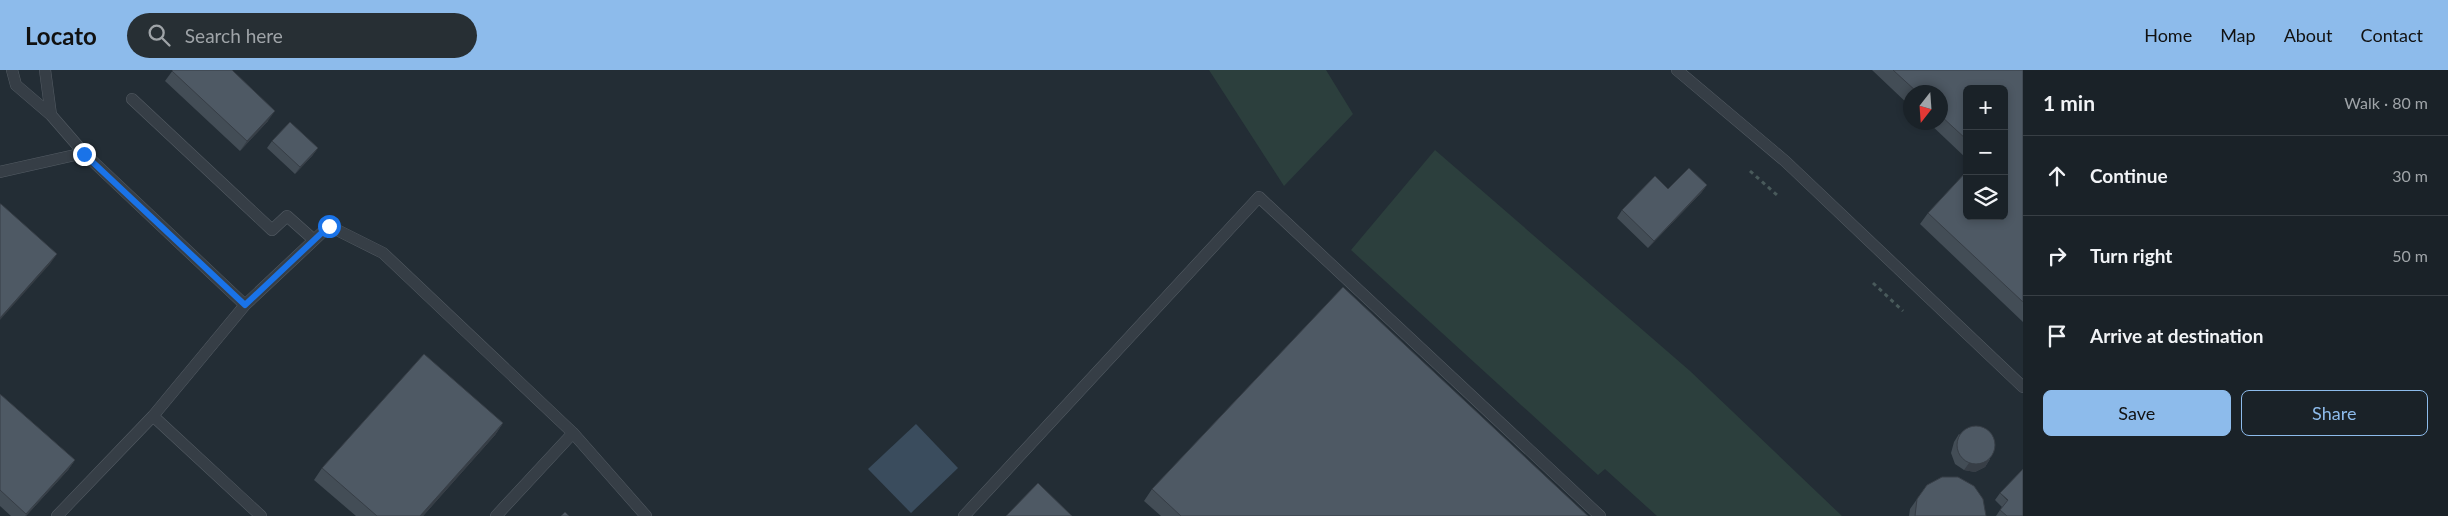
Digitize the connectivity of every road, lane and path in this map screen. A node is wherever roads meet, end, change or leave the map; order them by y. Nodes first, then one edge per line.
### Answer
1 (12, 70) edge
2 (45, 70) edge
3 (1677, 70) edge
4 (132, 99) dead end
5 (51, 115) junction
6 (84, 154) junction
7 (1750, 170) dead end
8 (0, 172) edge
9 (1778, 195) dead end
10 (314, 240) junction
11 (1872, 283) dead end
12 (245, 305) junction
13 (1903, 311) dead end
14 (2023, 387) edge
15 (153, 416) junction
16 (573, 433) junction
17 (57, 516) edge
18 (262, 516) edge
19 (496, 516) edge
20 (646, 516) edge
21 (964, 516) edge
22 (1600, 516) edge

1 - 5 lane
2 - 5 lane
3 - 14 lane
4 - 10 lane
5 - 6 lane
6 - 8 lane
6 - 12 lane
7 - 9 path
10 - 12 lane
10 - 16 lane
11 - 13 path
12 - 15 lane
15 - 17 lane
15 - 18 lane
16 - 19 lane
16 - 20 lane
21 - 22 lane

